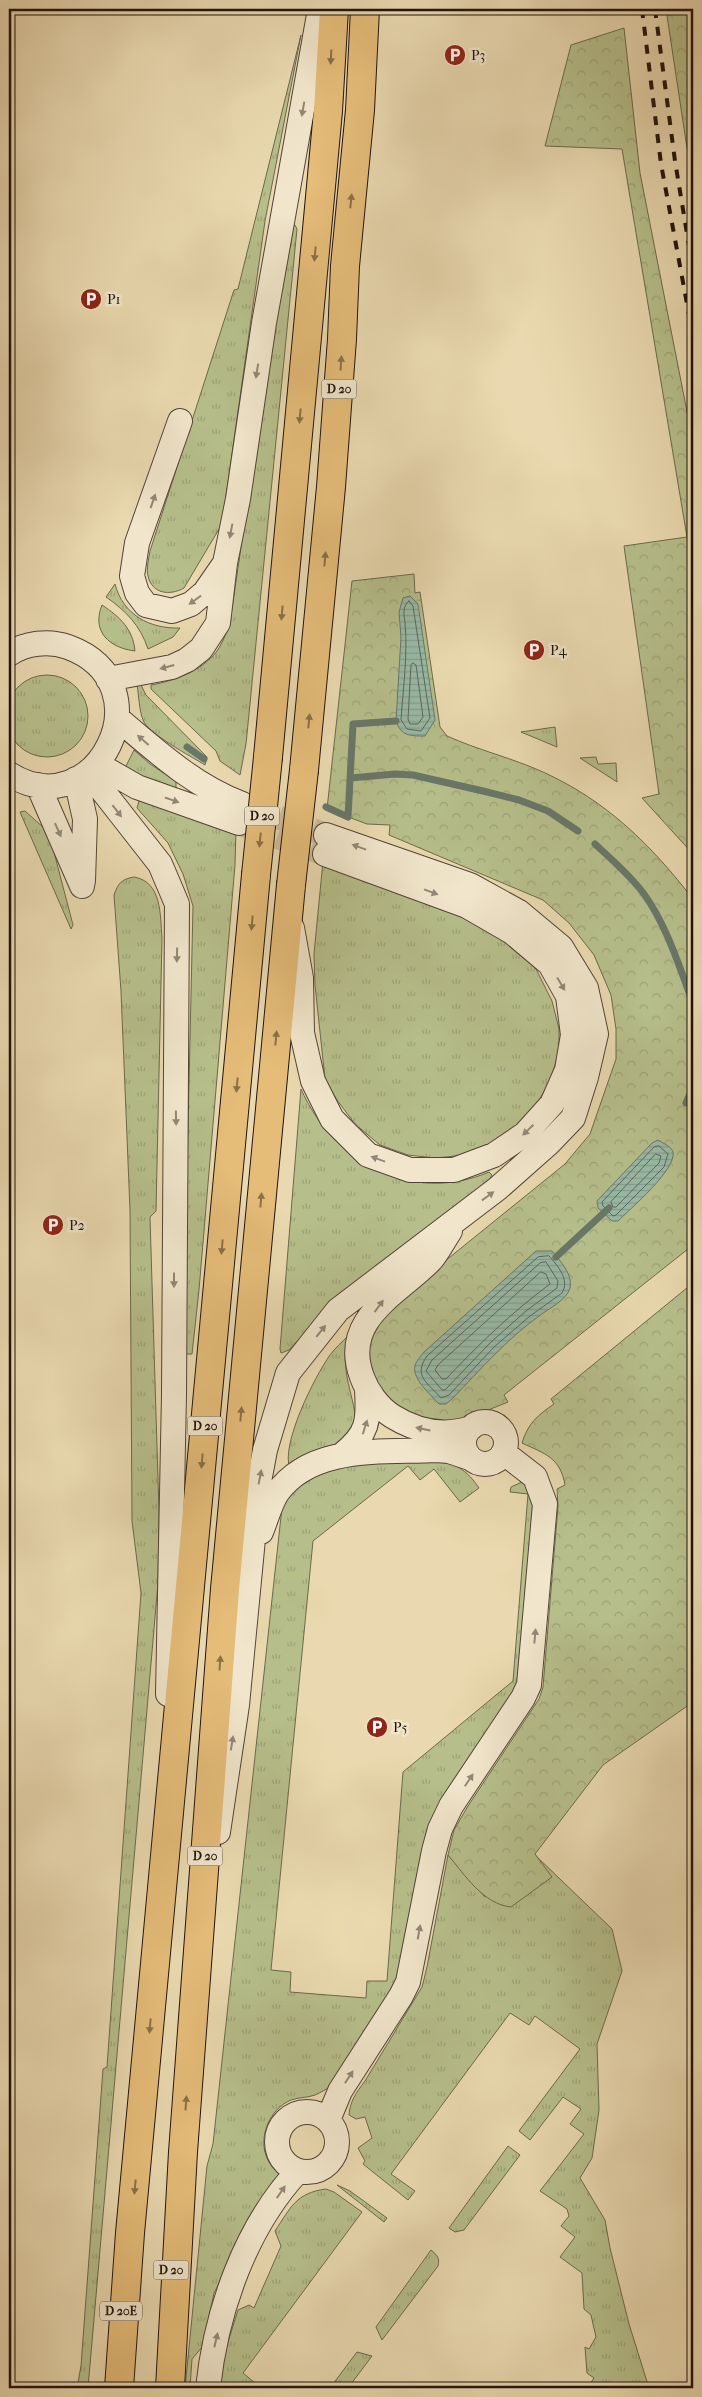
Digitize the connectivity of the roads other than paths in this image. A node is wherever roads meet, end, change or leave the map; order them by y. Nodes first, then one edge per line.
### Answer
1 (320, 9) edge
2 (334, 9) edge
3 (365, 9) edge
4 (180, 421) dead end
5 (225, 563) junction
6 (9, 654) edge
7 (108, 679) junction
8 (117, 718) junction
9 (87, 772) junction
10 (9, 774) edge
11 (38, 785) junction
12 (290, 896) junction
13 (460, 1216) junction
14 (367, 1390) junction
15 (471, 1428) junction
16 (504, 1453) junction
17 (343, 1454) junction
18 (470, 1458) junction
19 (250, 1559) junction
20 (154, 1977) junction
21 (193, 1999) junction
22 (328, 2120) junction
23 (182, 2152) junction
24 (298, 2171) junction
25 (130, 2233) junction
26 (111, 2388) edge
27 (119, 2388) edge
28 (160, 2388) edge
29 (170, 2388) edge
30 (208, 2388) edge

1 -> 5 street
2 -> 20 highway, D 20, bridge
12 -> 3 highway, D 20, bridge
5 -> 4 street
5 -> 7 street
6 - 7 street
7 - 8 street
8 - 9 street
9 -> 8 street
9 - 11 street
11 -> 9 street
9 -> 20 street
10 - 11 street
13 -> 12 street
21 -> 12 highway, D 20
14 -> 13 street
19 -> 13 street
15 -> 14 street
17 -> 14 street
15 - 16 street
15 - 18 street
16 - 18 street
22 -> 16 street
17 - 18 street
17 - 19 street
21 -> 19 street
20 -> 25 highway, D 20
23 -> 21 highway, D 20
22 - 24 street
22 - 24 street
23 - 28 highway, D 20
23 - 29 highway
30 -> 24 street
25 - 26 highway, D 20E
25 - 27 highway, D 20

